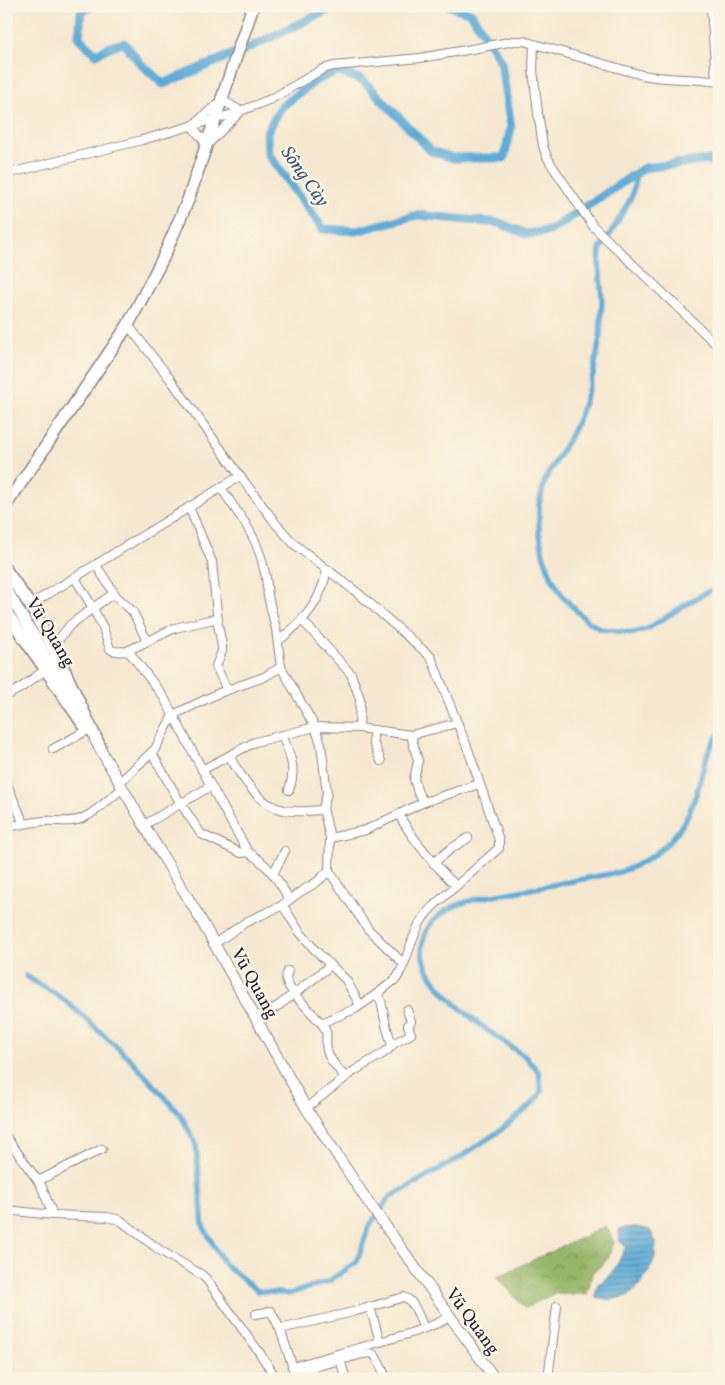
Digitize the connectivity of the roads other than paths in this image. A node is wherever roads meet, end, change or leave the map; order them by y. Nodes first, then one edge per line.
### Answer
1 (253, 6) edge
2 (711, 6) edge
3 (534, 44) junction
4 (718, 82) edge
5 (222, 100) junction
6 (241, 111) junction
7 (215, 119) junction
8 (192, 126) junction
9 (207, 145) junction
10 (6, 174) edge
11 (128, 325) junction
12 (719, 348) edge
13 (240, 476) junction
14 (221, 488) junction
15 (6, 506) edge
16 (188, 507) junction
17 (96, 565) junction
18 (6, 570) edge
19 (328, 570) junction
20 (75, 578) junction
21 (6, 589) edge
22 (114, 593) junction
23 (30, 605) junction
24 (93, 608) junction
25 (6, 612) edge
26 (218, 618) junction
27 (302, 620) junction
28 (147, 641) junction
29 (278, 641) junction
30 (52, 646) junction
31 (127, 651) junction
32 (281, 667) junction
33 (45, 670) junction
34 (227, 690) junction
35 (6, 696) edge
36 (174, 715) junction
37 (456, 723) junction
38 (315, 727) junction
39 (359, 728) junction
40 (88, 730) junction
41 (373, 731) junction
42 (282, 735) junction
43 (411, 735) junction
44 (100, 747) junction
45 (53, 749) dead end
46 (152, 753) junction
47 (229, 756) junction
48 (381, 761) dead end
49 (202, 770) junction
50 (6, 782) edge
51 (479, 784) junction
52 (121, 785) junction
53 (210, 786) junction
54 (289, 790) dead end
55 (424, 802) junction
56 (182, 804) junction
57 (324, 810) junction
58 (399, 815) junction
59 (24, 824) junction
60 (144, 825) junction
61 (6, 827) edge
62 (330, 838) junction
63 (468, 838) dead end
64 (285, 851) dead end
65 (248, 852) junction
66 (433, 862) junction
67 (328, 871) junction
68 (273, 874) junction
69 (456, 886) junction
70 (289, 900) junction
71 (281, 906) junction
72 (214, 944) junction
73 (404, 964) junction
74 (330, 965) junction
75 (288, 971) dead end
76 (294, 994) junction
77 (377, 994) junction
78 (360, 1005) junction
79 (407, 1010) dead end
80 (256, 1017) junction
81 (321, 1023) junction
82 (393, 1044) junction
83 (345, 1077) junction
84 (306, 1108) junction
85 (6, 1137) edge
86 (102, 1149) dead end
87 (38, 1181) junction
88 (6, 1210) edge
89 (53, 1215) junction
90 (557, 1306) dead end
91 (370, 1307) junction
92 (256, 1314) dead end
93 (450, 1316) junction
94 (424, 1328) junction
95 (280, 1329) junction
96 (380, 1342) junction
97 (340, 1360) junction
98 (294, 1370) junction
99 (279, 1379) edge
100 (346, 1379) edge
101 (387, 1379) edge
102 (495, 1379) edge
103 (548, 1379) edge

1 - 5 highway
2 - 4 street
3 - 4 street
3 - 6 street
3 - 12 street
5 - 6 street
5 - 7 highway
5 - 8 street
6 - 7 street
6 - 9 street
7 - 8 street
7 - 9 highway
8 - 9 street
8 - 10 street
9 - 11 highway
11 - 13 street
11 - 15 highway
13 - 14 street
13 - 19 street
14 - 16 street
14 - 29 street
16 - 17 street
16 - 26 street
17 - 20 street
17 - 22 street
18 - 23 highway
19 - 27 street
19 - 37 street
20 - 23 street
20 - 24 street
21 - 44 main road, Vũ Quang
22 - 24 street
22 - 28 street
23 - 30 highway
24 - 30 street
24 - 31 street
25 - 33 highway
26 - 28 street
26 - 34 street
27 - 29 street
27 - 39 street
28 - 31 street
29 - 32 street
30 - 44 highway
31 - 36 street
32 - 34 street
32 - 38 street
33 - 35 street
33 - 40 highway
34 - 36 street
36 - 46 street
36 - 49 street
37 - 43 street
37 - 51 street
38 - 39 street
38 - 42 street
38 - 57 street
39 - 41 street
40 - 44 highway
40 - 45 street
41 - 43 street
41 - 48 street
42 - 47 street
42 - 54 street
43 - 55 street
44 - 52 main road, Vũ Quang
46 - 52 street
46 - 56 street
47 - 49 street
47 - 57 street
49 - 53 street
50 - 59 street
51 - 55 street
51 - 69 street
52 - 59 street
52 - 60 main road, Vũ Quang
53 - 56 street
53 - 65 street
55 - 58 street
56 - 60 street
56 - 65 street
57 - 62 street
58 - 62 street
58 - 66 street
59 - 61 street
60 - 72 main road, Vũ Quang
62 - 67 street
63 - 66 street
64 - 68 street
65 - 68 street
66 - 69 street
67 - 70 street
67 - 73 street
68 - 70 street
69 - 73 street
70 - 71 street
71 - 72 street
71 - 74 street
72 - 80 main road, Vũ Quang
73 - 77 street
74 - 76 street
74 - 78 street
75 - 76 street
76 - 80 street
76 - 81 street
77 - 78 street
77 - 82 street
78 - 81 street
79 - 82 street
80 - 84 main road, Vũ Quang
81 - 83 street
82 - 83 street
83 - 84 street
84 - 93 main road, Vũ Quang
85 - 87 street
86 - 87 street
87 - 89 street
88 - 89 street
89 - 99 street
90 - 103 street
91 - 94 street
91 - 95 street
91 - 96 street
92 - 95 street
93 - 94 street
93 - 102 main road, Vũ Quang
94 - 96 street
95 - 98 street
96 - 98 street
97 - 98 street
97 - 100 street
97 - 101 street
98 - 99 street

